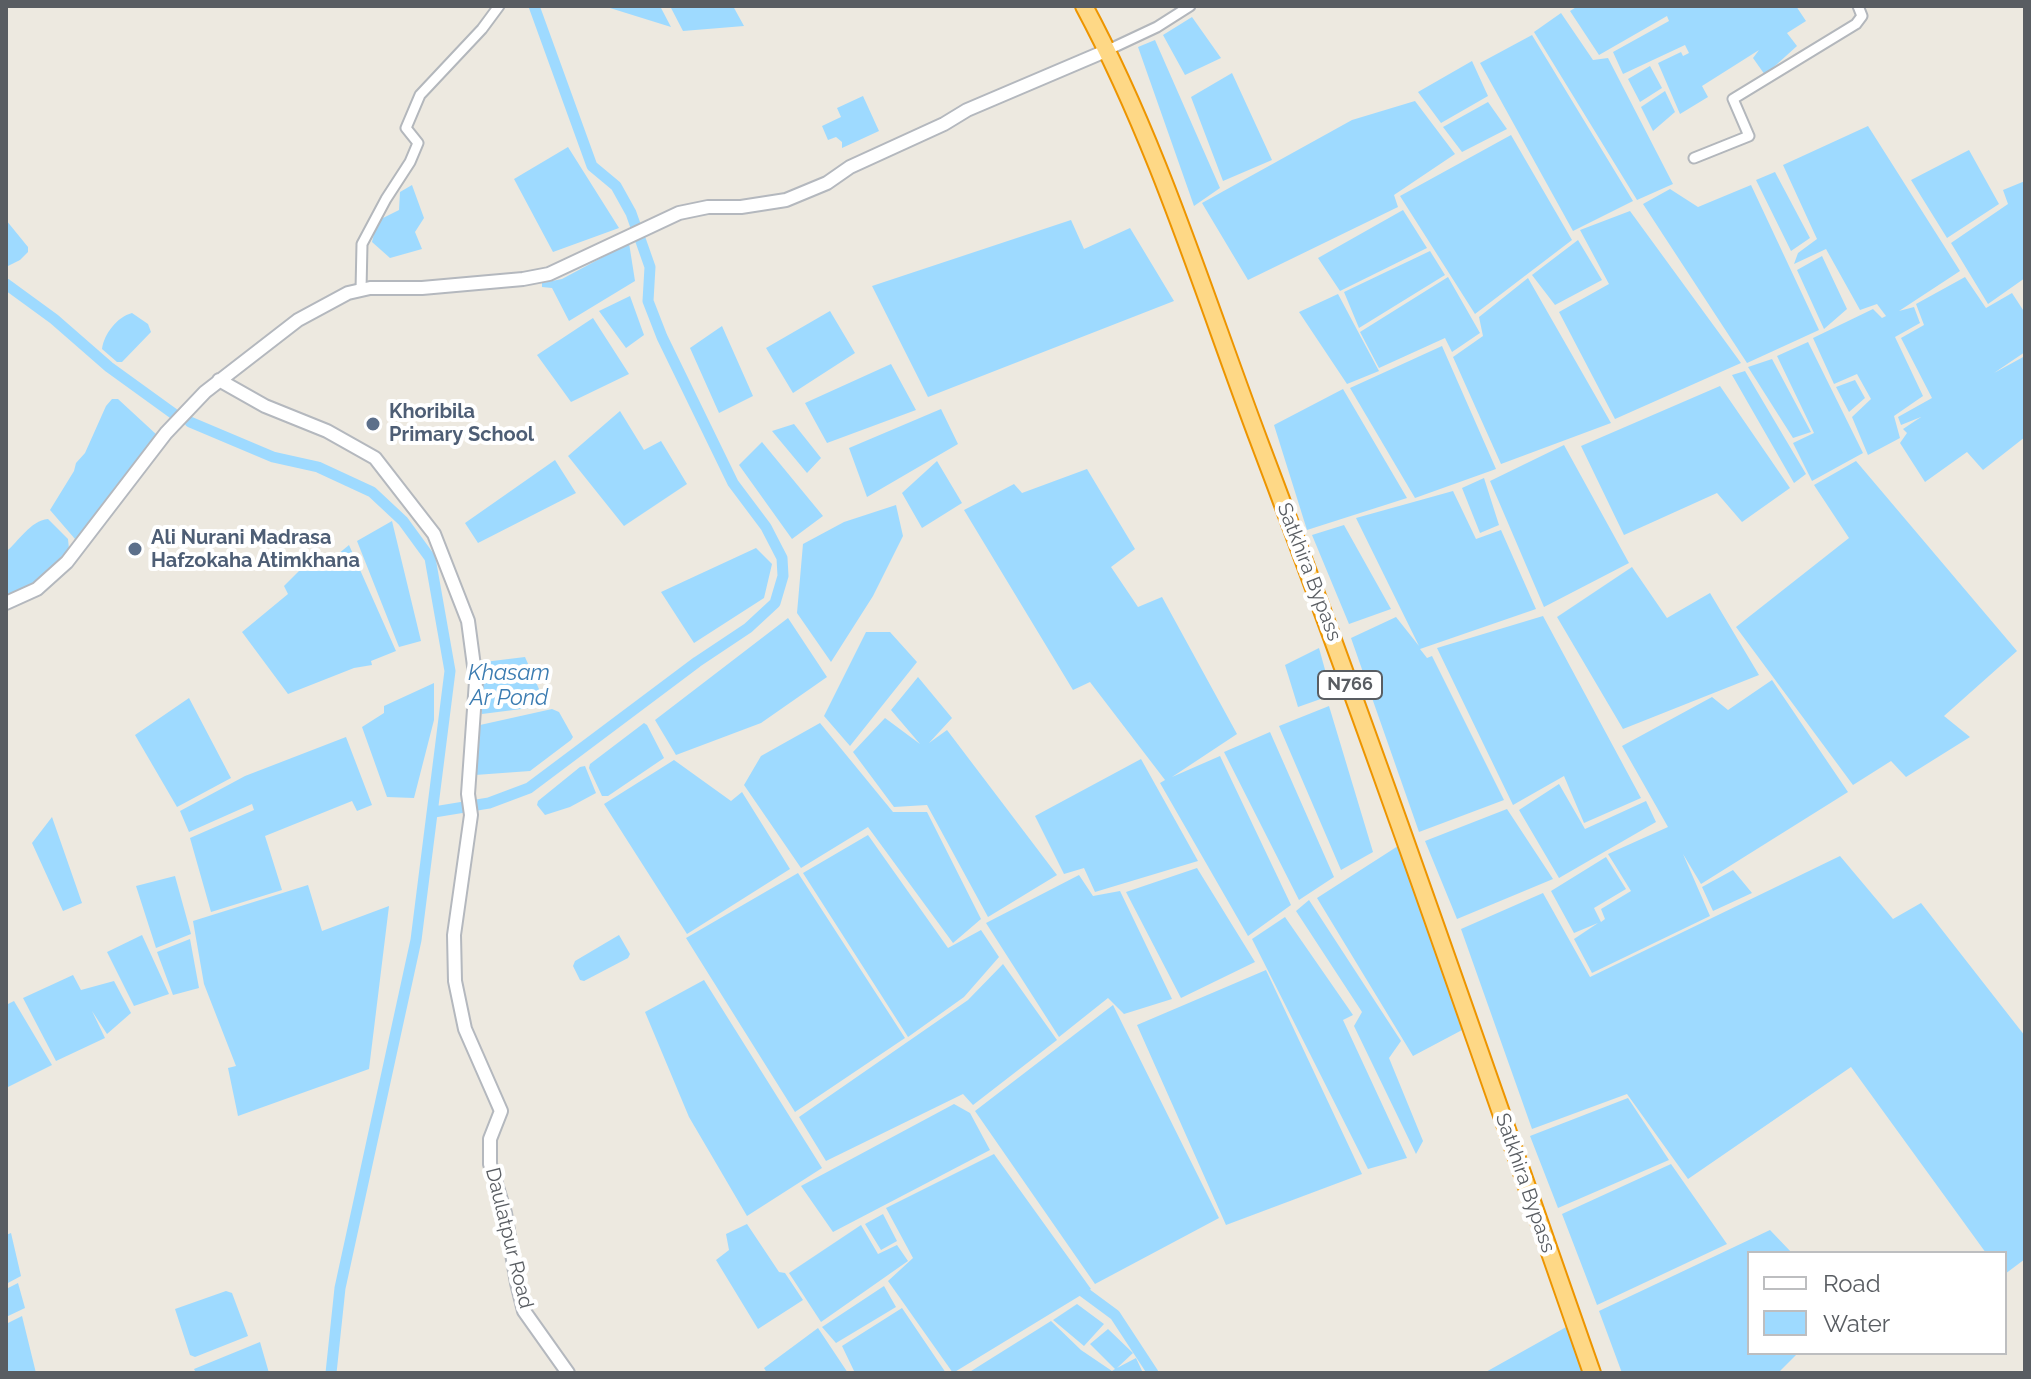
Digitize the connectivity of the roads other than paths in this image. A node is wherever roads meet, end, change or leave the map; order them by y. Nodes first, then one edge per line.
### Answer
1 (499, 6) edge
2 (1084, 6) edge
3 (1190, 6) edge
4 (1858, 6) edge
5 (1108, 50) junction
6 (1694, 158) dead end
7 (361, 290) junction
8 (219, 380) junction
9 (6, 603) edge
10 (568, 1373) edge
11 (1592, 1373) edge

1 - 7 street
2 - 5 highway, Satkhira Bypass / N766
3 - 5 street
4 - 6 street
5 - 7 street
5 - 11 highway, Satkhira Bypass / N766
7 - 8 street
8 - 9 street
8 - 10 street, Daulatpur Road

